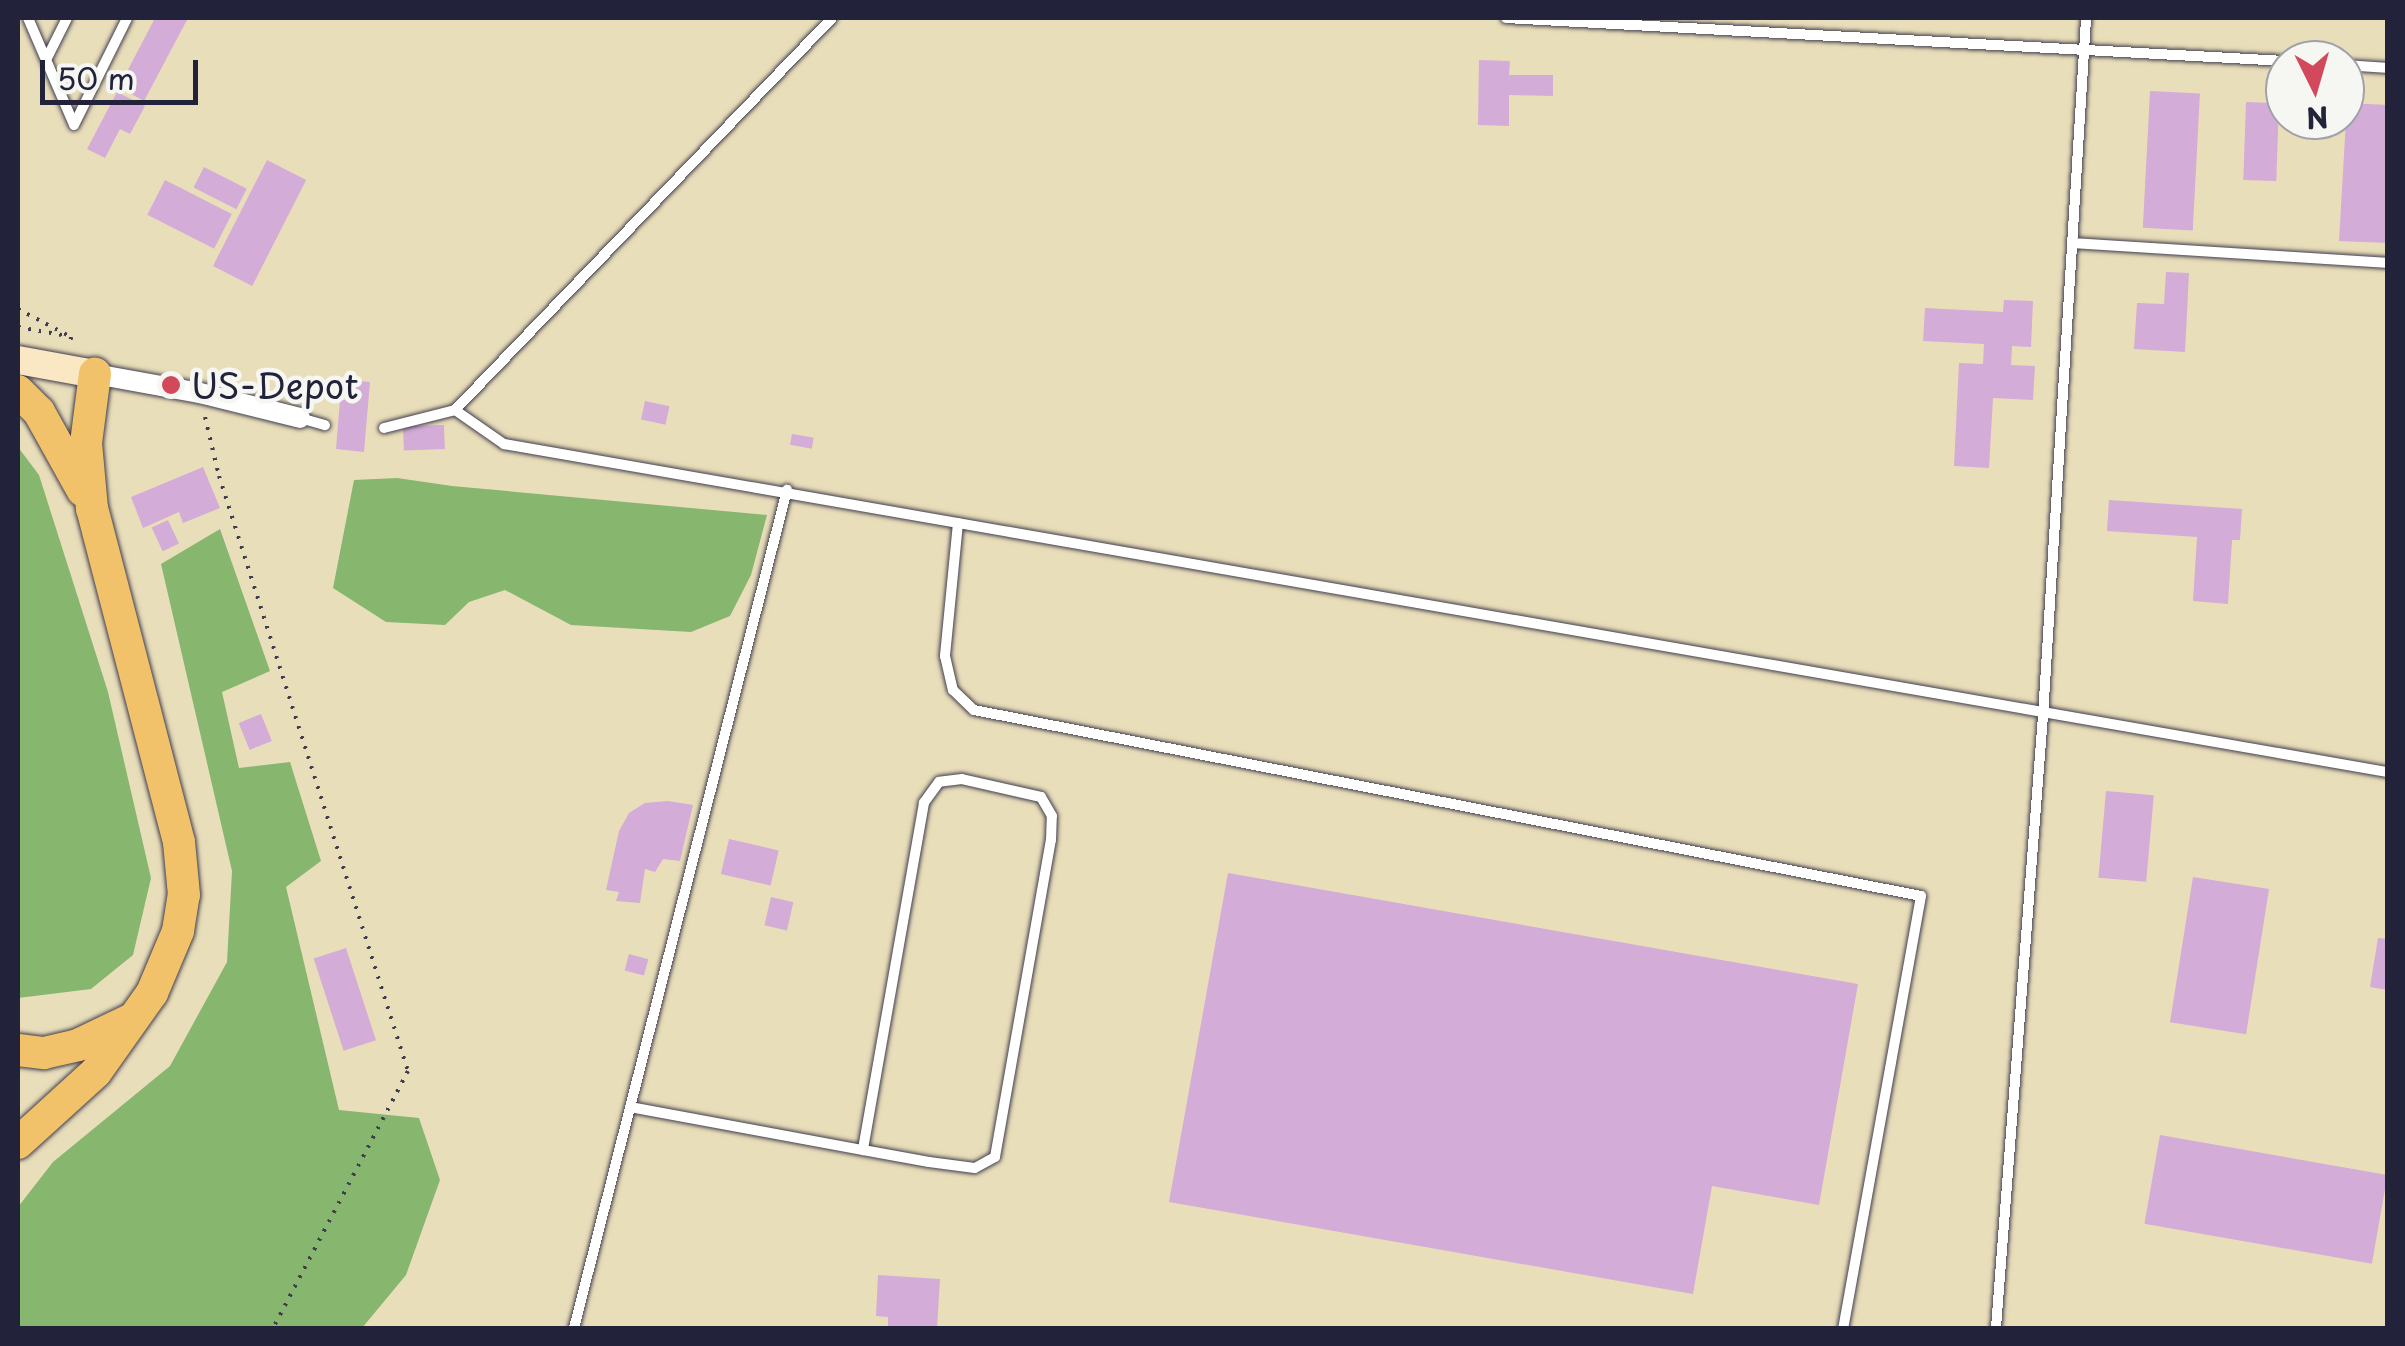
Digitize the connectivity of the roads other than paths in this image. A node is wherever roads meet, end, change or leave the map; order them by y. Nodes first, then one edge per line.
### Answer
1 (28, 18) edge
2 (67, 18) edge
3 (127, 18) edge
4 (832, 18) edge
5 (1506, 18) edge
6 (2086, 18) edge
7 (2084, 49) junction
8 (46, 60) junction
9 (2265, 60) edge
10 (2072, 242) junction
11 (2388, 263) edge
12 (18, 360) edge
13 (82, 372) junction
14 (18, 391) edge
15 (455, 410) junction
16 (300, 418) joint
17 (326, 425) dead end
18 (384, 428) dead end
19 (787, 490) junction
20 (92, 509) junction
21 (958, 523) junction
22 (2042, 716) junction
23 (2388, 772) edge
24 (134, 1018) junction
25 (18, 1050) edge
26 (630, 1108) junction
27 (18, 1144) edge
28 (863, 1150) junction
29 (574, 1328) edge
30 (1843, 1328) edge
31 (1996, 1328) edge

1 - 8 lane
2 - 8 lane
3 - 8 lane
4 - 15 lane
5 - 7 lane
6 - 7 lane
7 - 9 lane
7 - 10 lane
10 - 11 lane
10 - 22 lane
12 - 13 main road
13 - 16 street
13 - 20 highway
14 - 20 highway
15 - 18 lane
15 - 19 lane
16 - 17 lane
19 - 21 lane
19 - 26 lane
20 - 24 highway
21 - 22 lane
21 - 30 lane
22 - 23 lane
22 - 31 lane
24 - 25 highway
24 - 27 highway
26 - 28 lane
26 - 29 lane
28 - 28 lane

